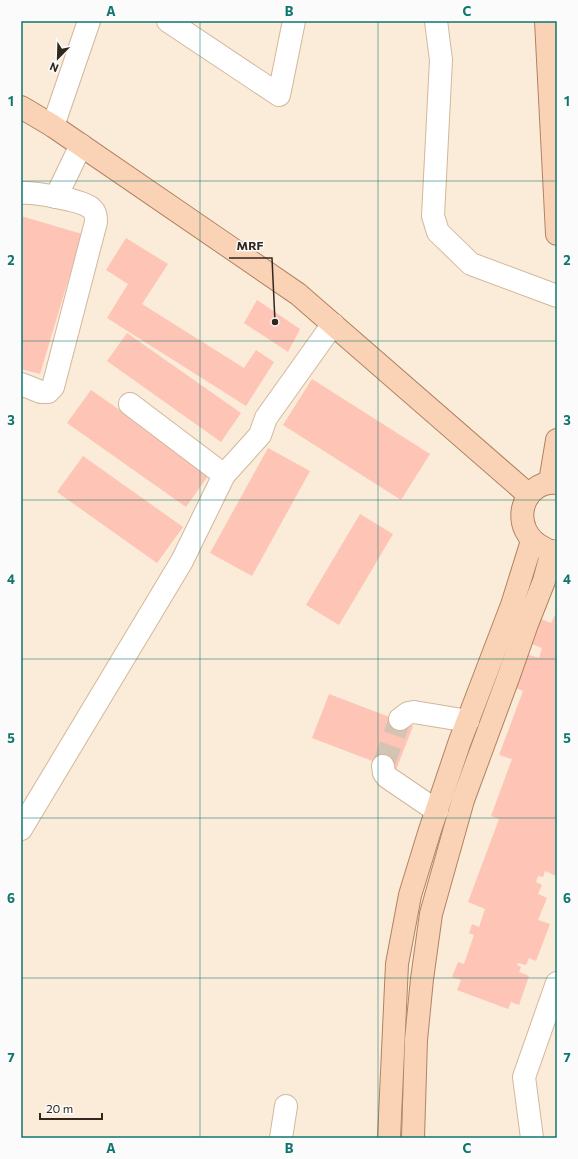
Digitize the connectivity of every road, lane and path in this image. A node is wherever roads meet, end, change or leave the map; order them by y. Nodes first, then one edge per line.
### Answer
1 (89, 21) edge
2 (168, 21) edge
3 (294, 21) edge
4 (436, 21) edge
5 (546, 21) edge
6 (21, 107) edge
7 (53, 126) junction
8 (81, 145) junction
9 (21, 192) edge
10 (56, 197) junction
11 (557, 234) edge
12 (557, 296) edge
13 (333, 324) junction
14 (21, 384) edge
15 (130, 404) dead end
16 (557, 440) edge
17 (224, 475) junction
18 (554, 482) edge
19 (529, 495) junction
20 (532, 541) junction
21 (554, 551) edge
22 (557, 596) edge
23 (530, 617) junction
24 (400, 719) dead end
25 (468, 721) junction
26 (383, 766) dead end
27 (437, 810) junction
28 (21, 829) edge
29 (557, 983) edge
30 (286, 1106) dead end
31 (281, 1138) edge
32 (389, 1138) edge
33 (413, 1138) edge
34 (532, 1138) edge

1 - 7 street
2 - 3 street
4 - 12 street
5 - 11 main road
6 - 7 main road
7 - 8 main road
8 - 10 street
8 - 13 main road
9 - 10 street
10 - 14 street
13 - 17 street
13 - 19 main road
15 - 17 street
16 - 18 main road
17 - 28 street
18 - 19 main road
19 - 20 main road
20 - 21 main road
20 - 25 main road
21 - 23 main road
22 - 23 main road
23 - 33 main road
24 - 25 street
25 - 27 main road
26 - 27 street
27 - 32 main road
29 - 34 street
30 - 31 street

